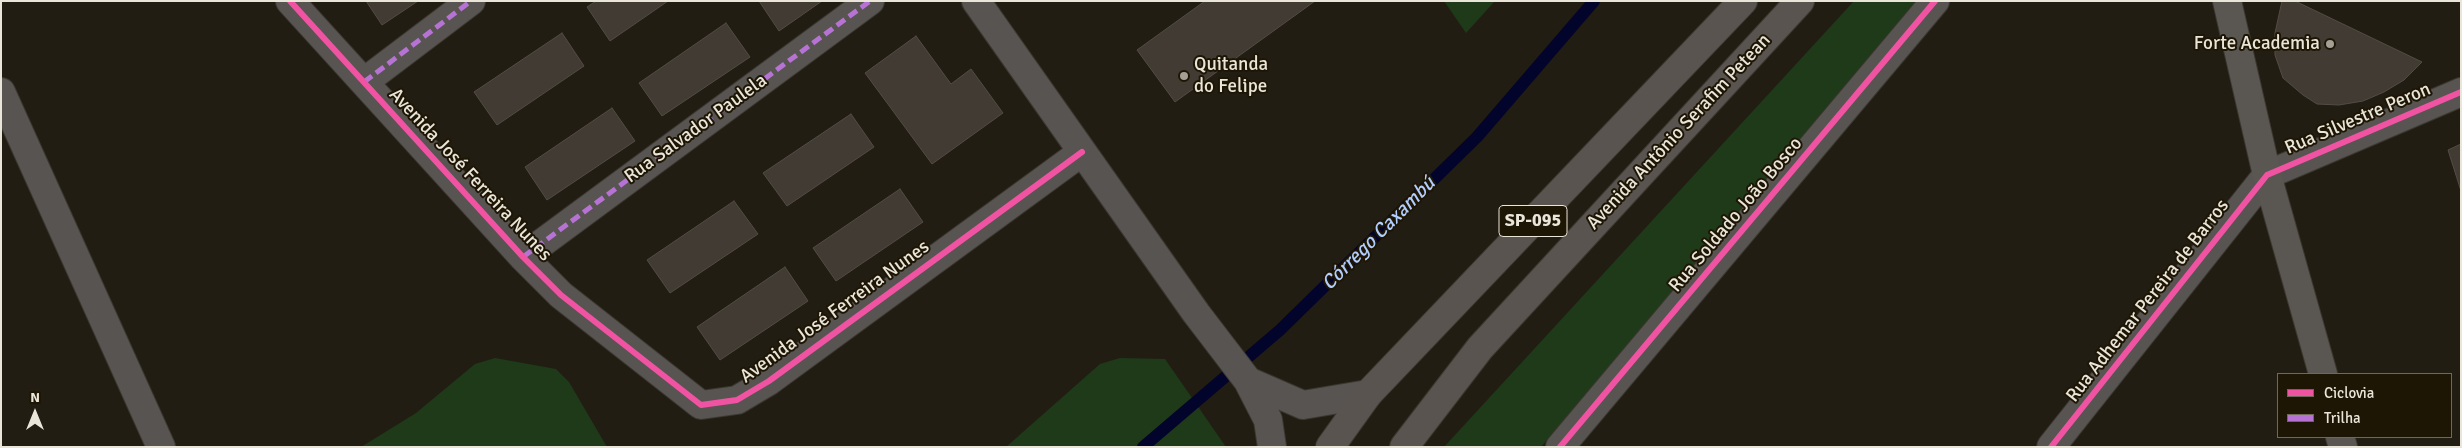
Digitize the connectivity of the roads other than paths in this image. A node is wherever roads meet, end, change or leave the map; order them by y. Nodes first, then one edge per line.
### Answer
1 (290, 1) edge
2 (471, 1) edge
3 (870, 1) edge
4 (976, 1) edge
5 (1743, 1) edge
6 (1800, 1) edge
7 (1935, 1) edge
8 (2227, 1) edge
9 (364, 82) junction
10 (1, 92) edge
11 (2461, 92) edge
12 (1082, 152) junction
13 (2268, 175) junction
14 (523, 257) junction
15 (2323, 373) edge
16 (1245, 377) junction
17 (1368, 394) junction
18 (161, 447) edge
19 (1272, 447) edge
20 (1330, 447) edge
21 (1404, 447) edge
22 (1560, 447) edge
23 (2051, 447) edge

1 - 9 street, Avenida José Ferreira Nunes
2 - 9 street
3 - 14 street, Rua Salvador Paulela
4 - 12 street
5 - 17 main road, SP-095
6 - 21 main road, Avenida Antônio Serafim Petean / SP-095
7 - 22 street, Rua Soldado João Bosco
8 - 13 main road
9 - 14 street, Avenida José Ferreira Nunes
10 - 18 street
11 - 13 street, Rua Silvestre Peron
12 - 14 street, Avenida José Ferreira Nunes
12 - 16 street
13 - 15 main road
13 - 23 street, Rua Adhemar Pereira de Barros
16 - 17 street
16 - 19 street
17 - 20 main road, SP-095

